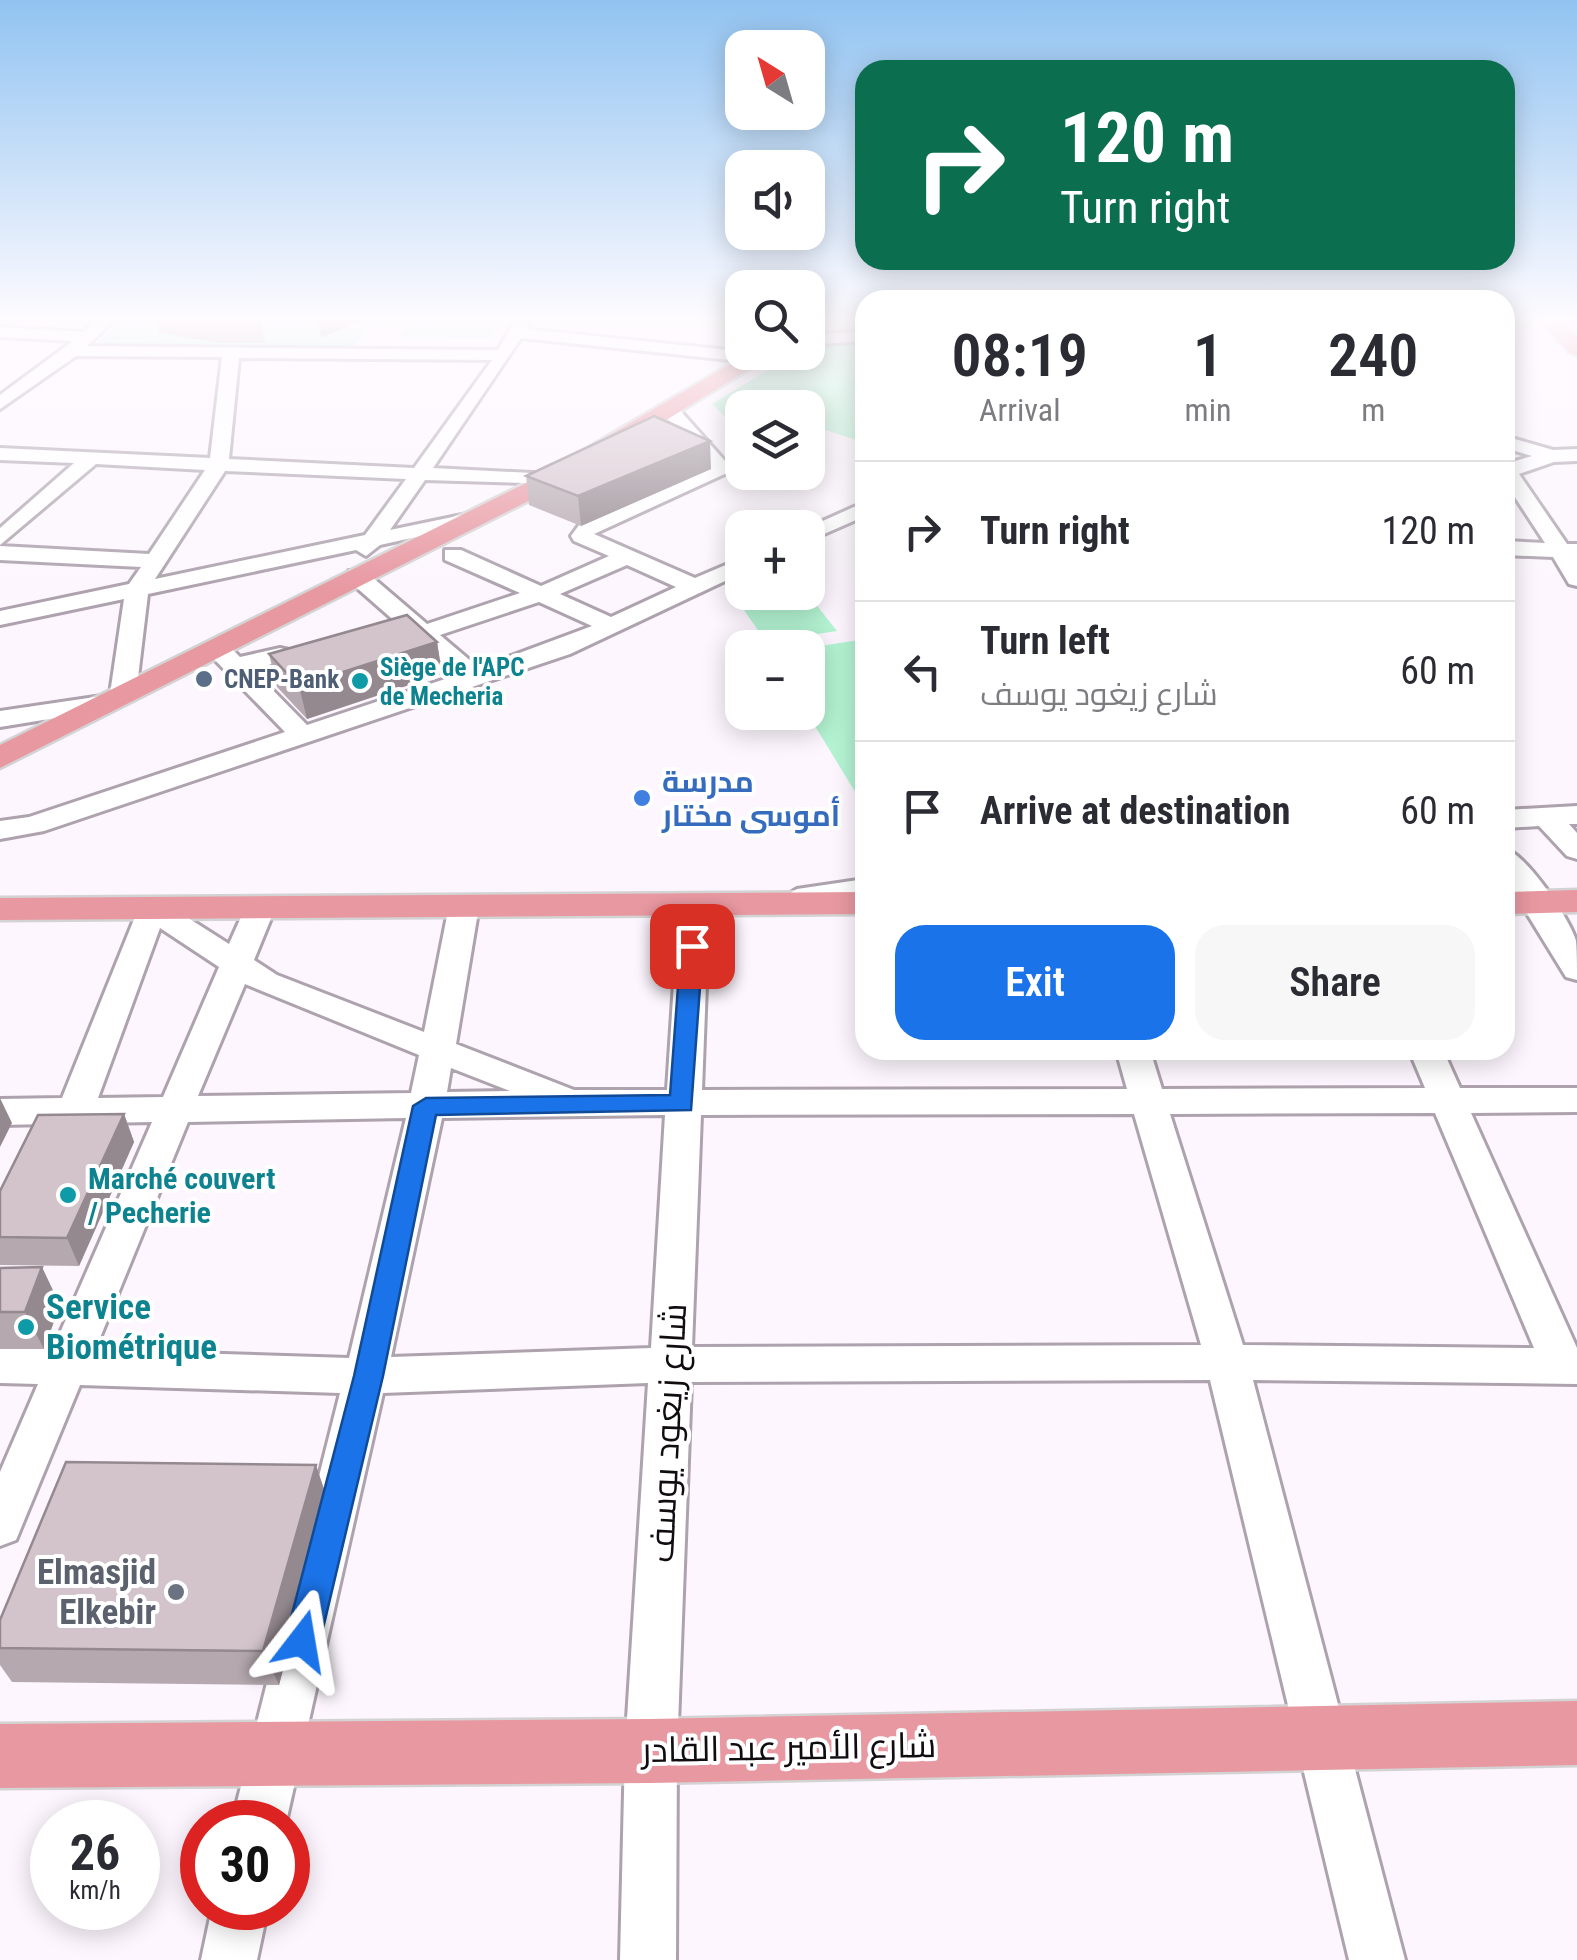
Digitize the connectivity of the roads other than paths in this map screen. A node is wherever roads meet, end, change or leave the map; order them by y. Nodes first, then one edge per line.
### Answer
1 (225, 409) edge
2 (465, 409) edge
3 (671, 411) joint
4 (1515, 443) edge
5 (0, 454) edge
6 (1577, 455) edge
7 (1552, 456) junction
8 (92, 458) junction
9 (219, 464) junction
10 (1515, 467) edge
11 (417, 475) junction
12 (551, 480) junction
13 (1515, 480) edge
14 (1515, 497) edge
15 (1530, 498) junction
16 (855, 513) edge
17 (467, 520) junction
18 (825, 526) edge
19 (0, 539) edge
20 (371, 540) junction
21 (1515, 548) edge
22 (1568, 551) edge
23 (0, 553) edge
24 (453, 556) dead end
25 (628, 556) junction
26 (159, 561) junction
27 (725, 573) edge
28 (350, 579) junction
29 (1577, 579) edge
30 (695, 587) junction
31 (138, 589) junction
32 (540, 594) junction
33 (0, 618) edge
34 (612, 626) junction
35 (425, 634) junction
36 (226, 656) junction
37 (474, 677) junction
38 (112, 699) junction
39 (0, 719) edge
40 (301, 734) junction
41 (0, 758) edge
42 (1562, 816) edge
43 (1515, 818) edge
44 (0, 830) edge
45 (1577, 850) edge
46 (855, 890) edge
47 (1577, 901) edge
48 (1522, 902) edge
49 (768, 903) junction
50 (855, 903) edge
51 (261, 906) junction
52 (464, 906) junction
53 (694, 906) junction
54 (152, 908) junction
55 (0, 909) edge
56 (235, 964) junction
57 (1577, 970) edge
58 (440, 1050) junction
59 (1135, 1060) edge
60 (1431, 1060) edge
61 (1451, 1099) junction
62 (1577, 1100) edge
63 (1146, 1103) junction
64 (574, 1104) junction
65 (682, 1104) junction
66 (426, 1106) junction
67 (174, 1108) junction
68 (58, 1111) junction
69 (0, 1112) edge
70 (25, 1146) edge
71 (1226, 1362) junction
72 (0, 1365) edge
73 (63, 1366) junction
74 (673, 1366) junction
75 (1570, 1366) edge
76 (368, 1376) junction
77 (0, 1525) edge
78 (1577, 1733) edge
79 (1322, 1738) junction
80 (651, 1751) junction
81 (274, 1754) junction
82 (0, 1756) edge
83 (264, 1800) edge
84 (235, 1930) edge
85 (229, 1960) edge
86 (648, 1960) edge
87 (1377, 1960) edge

1 - 9 street
2 - 11 street
3 - 12 main road
3 - 25 street
4 - 7 street
5 - 8 street
6 - 7 street
7 - 10 street
8 - 9 street
8 - 19 street
9 - 11 street
9 - 26 street
11 - 12 street
11 - 20 street
12 - 17 main road
13 - 15 street
14 - 15 street
15 - 22 street
16 - 18 street
17 - 20 street
17 - 28 main road
20 - 28 street
20 - 31 street
21 - 22 street
22 - 29 street
23 - 26 street
24 - 32 street
25 - 30 street
25 - 32 street
26 - 31 street
27 - 30 street
28 - 35 street
28 - 36 main road
30 - 34 street
31 - 33 street
31 - 38 street
32 - 34 street
32 - 35 street
34 - 37 street
35 - 36 street
35 - 37 street
36 - 38 main road
36 - 40 street
37 - 40 street
38 - 39 street
38 - 41 main road
40 - 44 street
42 - 43 street
42 - 45 street
46 - 49 street
47 - 48 main road
48 - 57 street
49 - 50 main road
49 - 53 main road
51 - 52 main road
51 - 54 main road
51 - 56 street
52 - 53 main road
52 - 58 street
53 - 65 street, شارع زيغود يوسف
54 - 55 main road
54 - 56 street
54 - 68 street
56 - 58 street
56 - 67 street
58 - 64 street
58 - 66 street
59 - 63 street
60 - 61 street
61 - 62 street
61 - 63 street
61 - 75 street
63 - 65 street
63 - 71 street
64 - 65 street
64 - 66 street
65 - 74 street, شارع زيغود يوسف
66 - 67 street
66 - 76 street
67 - 68 street
67 - 73 street
68 - 69 street
68 - 70 street
71 - 74 street
71 - 75 street
71 - 79 street
72 - 73 street
73 - 76 street
73 - 77 street
74 - 76 street
74 - 80 street, شارع زيغود يوسف
76 - 81 street
78 - 79 main road, شارع الأمير عبد القادر
79 - 80 main road, شارع الأمير عبد القادر
79 - 87 street
80 - 81 main road, شارع الأمير عبد القادر
80 - 86 street, شارع زيغود يوسف
81 - 82 main road, شارع الأمير عبد القادر
81 - 83 street
84 - 85 street

